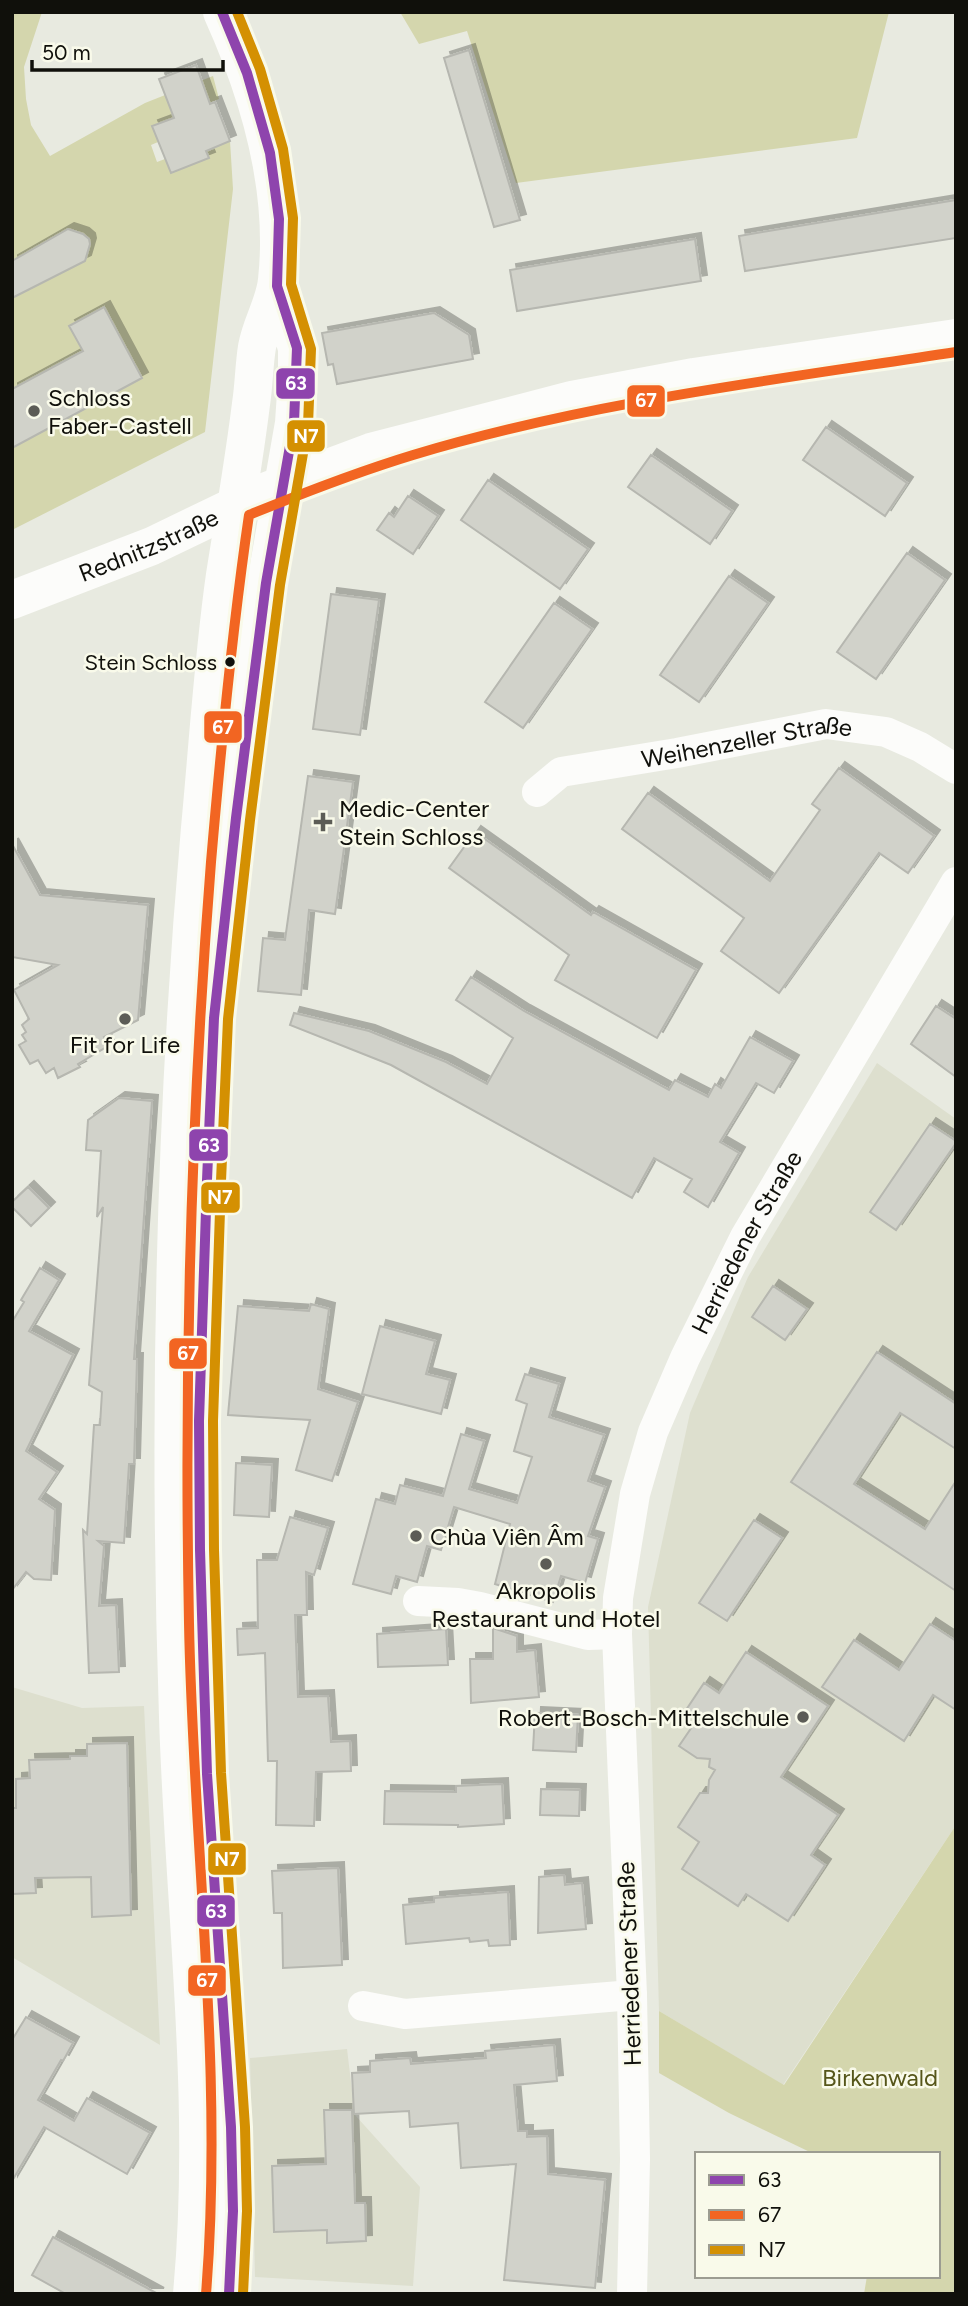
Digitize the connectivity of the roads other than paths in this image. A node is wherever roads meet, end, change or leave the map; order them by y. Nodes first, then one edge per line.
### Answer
1 (222, 12) edge
2 (277, 286) junction
3 (956, 338) edge
4 (283, 486) junction
5 (236, 505) junction
6 (12, 600) edge
7 (956, 769) edge
8 (537, 792) dead end
9 (956, 882) edge
10 (418, 1601) dead end
11 (617, 1634) junction
12 (632, 1995) junction
13 (363, 2006) dead end
14 (192, 2294) edge
15 (229, 2294) edge
16 (632, 2294) edge

1 - 2 main road
2 - 4 main road
2 - 5 main road
3 - 4 main road, Rednitzstraße
4 - 5 main road, Rednitzstraße
4 - 15 main road
5 - 6 main road, Rednitzstraße
5 - 14 main road
7 - 8 street, Weihenzeller Straße
9 - 11 street, Herriedener Straße
10 - 11 street
11 - 12 street, Herriedener Straße
12 - 13 street
12 - 16 street, Herriedener Straße

